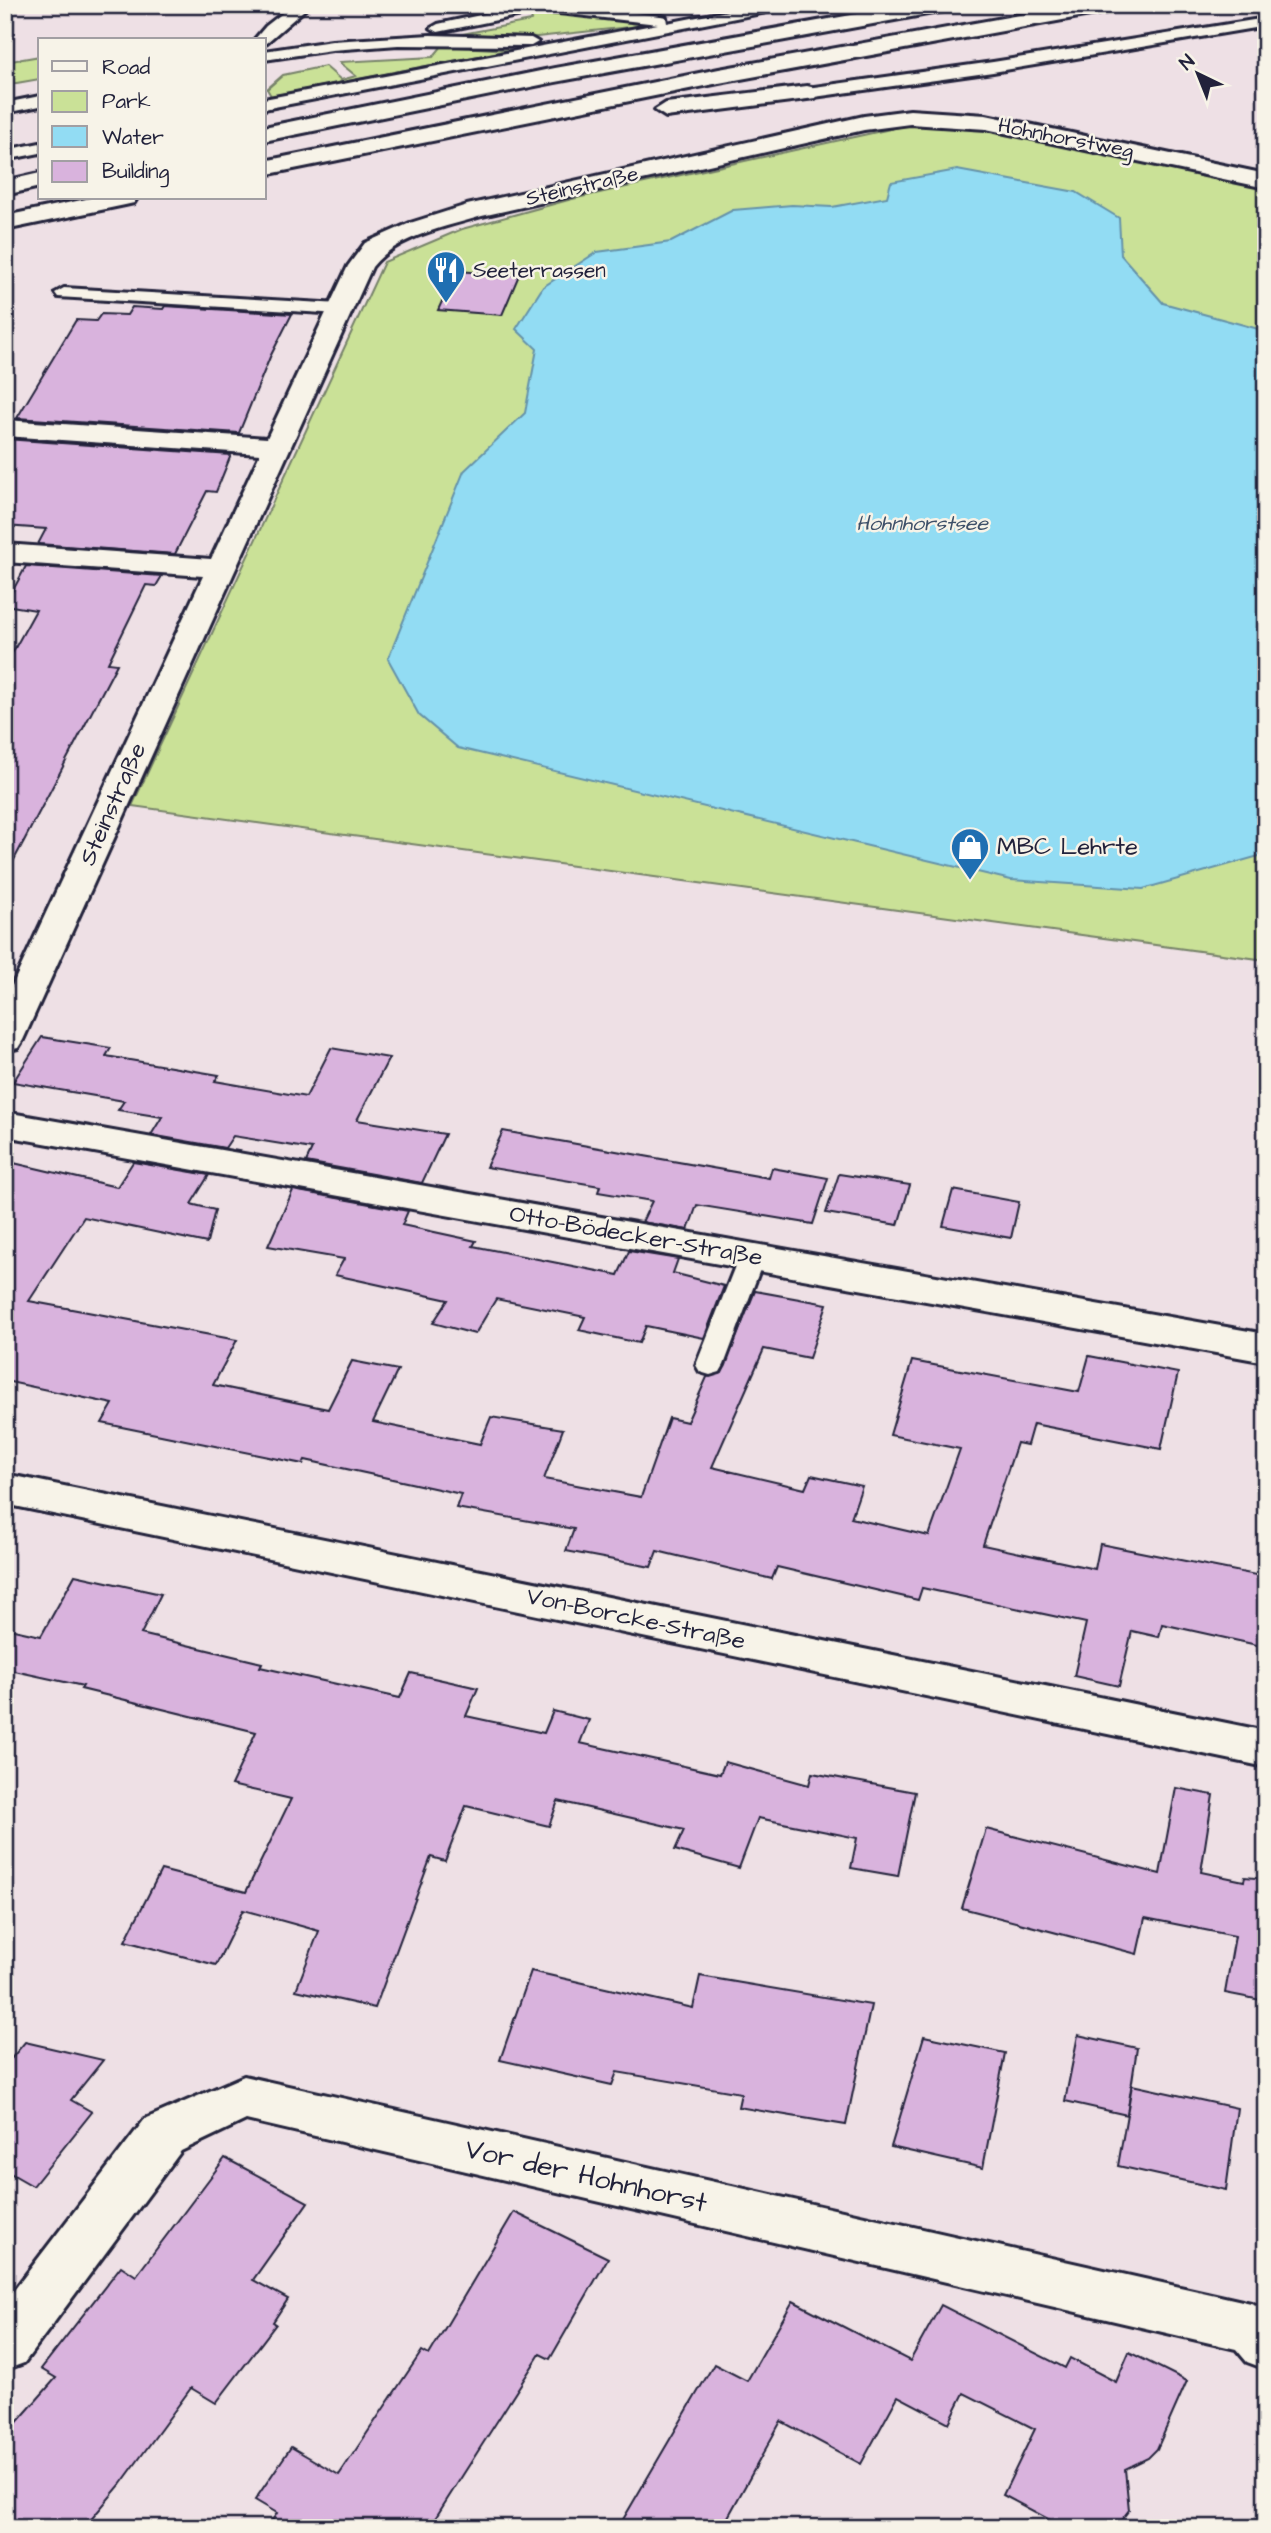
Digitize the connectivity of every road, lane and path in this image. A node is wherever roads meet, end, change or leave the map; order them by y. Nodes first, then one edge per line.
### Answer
1 (303, 5) edge
2 (584, 5) edge
3 (632, 5) edge
4 (689, 5) edge
5 (782, 5) edge
6 (944, 5) edge
7 (1112, 5) edge
8 (546, 6) edge
9 (743, 9) edge
10 (726, 16) junction
11 (706, 19) junction
12 (1266, 22) edge
13 (687, 23) junction
14 (263, 38) edge
15 (387, 39) junction
16 (575, 44) junction
17 (266, 56) edge
18 (807, 93) joint
19 (38, 101) edge
20 (266, 104) edge
21 (5, 108) edge
22 (864, 123) joint
23 (266, 134) edge
24 (406, 137) junction
25 (38, 148) edge
26 (5, 155) edge
27 (266, 168) edge
28 (38, 180) edge
29 (1266, 181) edge
30 (5, 188) edge
31 (115, 200) edge
32 (5, 223) edge
33 (64, 293) dead end
34 (340, 309) junction
35 (5, 428) edge
36 (278, 447) junction
37 (5, 553) edge
38 (220, 568) junction
39 (5, 1040) edge
40 (5, 1124) edge
41 (752, 1256) junction
42 (1266, 1348) edge
43 (710, 1365) dead end
44 (5, 1489) edge
45 (1266, 1749) edge
46 (1266, 2344) edge
47 (5, 2345) edge

1 - 14 lane
2 - 11 lane
3 - 10 lane
4 - 9 lane
5 - 9 lane
6 - 23 main road
7 - 24 main road
8 - 13 lane
8 - 15 lane
9 - 10 lane
10 - 11 lane
11 - 13 lane
12 - 18 lane
13 - 16 lane
15 - 16 lane
15 - 17 lane
16 - 20 lane
18 - 24 main road
19 - 21 lane
22 - 29 main road, Hohnhorstweg
22 - 34 main road, Steinstraße
24 - 27 main road
25 - 26 lane
28 - 30 main road
31 - 32 main road
33 - 34 lane
34 - 36 main road, Steinstraße
35 - 36 main road
36 - 38 main road, Steinstraße
37 - 38 main road
38 - 39 main road, Steinstraße
40 - 41 main road, Otto-Bödecker-Straße
41 - 42 main road, Otto-Bödecker-Straße
41 - 43 lane
44 - 45 main road, Von-Borcke-Straße
46 - 47 main road, Vor der Hohnhorst

